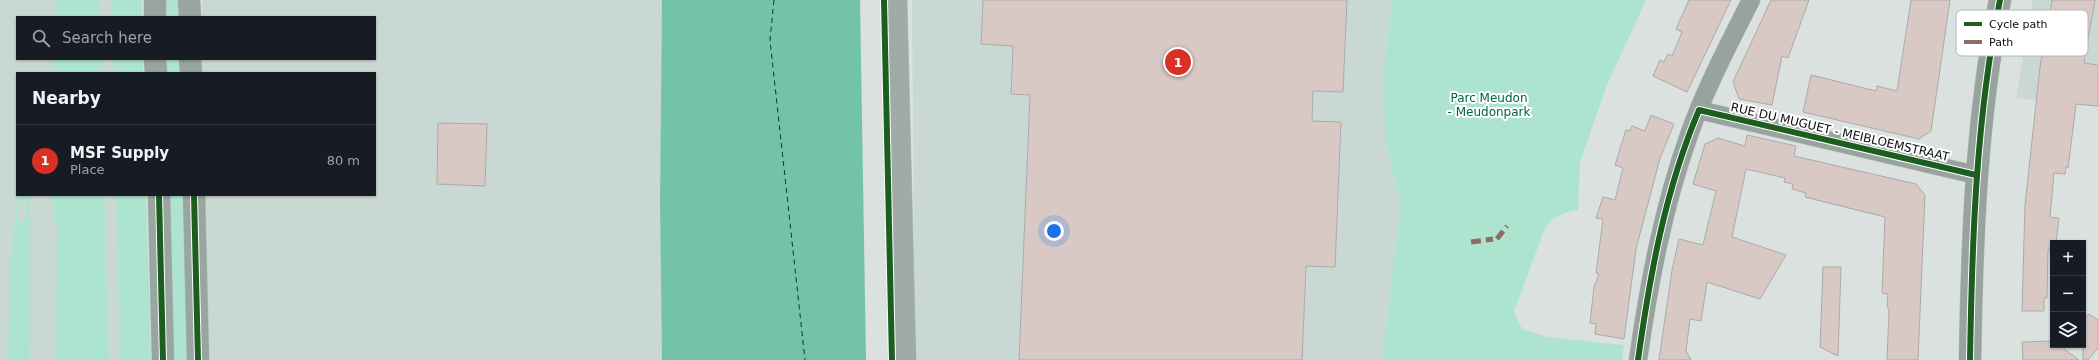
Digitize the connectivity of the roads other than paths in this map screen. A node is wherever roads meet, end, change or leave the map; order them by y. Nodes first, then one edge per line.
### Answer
1 (155, 0) edge
2 (189, 0) edge
3 (896, 0) edge
4 (1751, 0) edge
5 (2000, 0) edge
6 (1998, 10) edge
7 (155, 16) edge
8 (190, 16) edge
9 (1991, 56) edge
10 (155, 60) edge
11 (190, 60) edge
12 (156, 72) edge
13 (191, 72) edge
14 (1699, 110) junction
15 (1976, 174) junction
16 (159, 196) edge
17 (194, 196) edge
18 (163, 360) edge
19 (198, 360) edge
20 (905, 360) edge
21 (1638, 360) edge
22 (1970, 360) edge

1 - 7 main road
2 - 8 main road
3 - 20 main road
4 - 14 street
5 - 6 street
9 - 15 street
10 - 12 main road
11 - 13 main road
14 - 15 street, RUE DU MUGUET - MEIBLOEMSTRAAT
14 - 21 street
15 - 22 street
16 - 18 main road
17 - 19 main road

